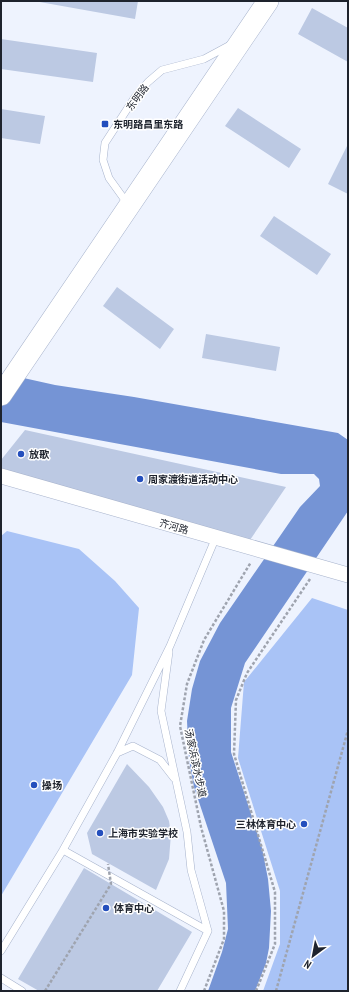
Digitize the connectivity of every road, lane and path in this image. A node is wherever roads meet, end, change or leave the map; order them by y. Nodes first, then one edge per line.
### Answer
1 (268, 1) edge
2 (244, 37) junction
3 (129, 206) junction
4 (1, 395) edge
5 (1, 476) edge
6 (216, 537) junction
7 (259, 550) junction
8 (318, 567) junction
9 (348, 575) edge
10 (170, 646) junction
11 (348, 730) edge
12 (117, 753) junction
13 (175, 779) junction
14 (63, 850) junction
15 (108, 864) dead end
16 (208, 931) junction
17 (1, 951) edge
18 (1, 978) edge
19 (22, 991) edge
20 (45, 991) edge
21 (180, 991) edge
22 (204, 991) edge
23 (256, 991) edge
24 (276, 991) edge

1 - 2 main road, 东明路
2 - 3 main road, 东明路
2 - 3 lane, 东明路
3 - 4 main road, 东明路
5 - 6 street, 齐河路
6 - 7 street, 齐河路
6 - 10 lane
7 - 8 street, 齐河路
7 - 22 path, 汤家浜滨水步道
8 - 9 street, 齐河路
8 - 23 path
10 - 12 lane
10 - 13 lane
11 - 24 path
12 - 13 lane
12 - 14 lane
13 - 16 lane
14 - 16 lane
14 - 17 lane
15 - 20 path, bridge
16 - 21 lane
18 - 19 lane

